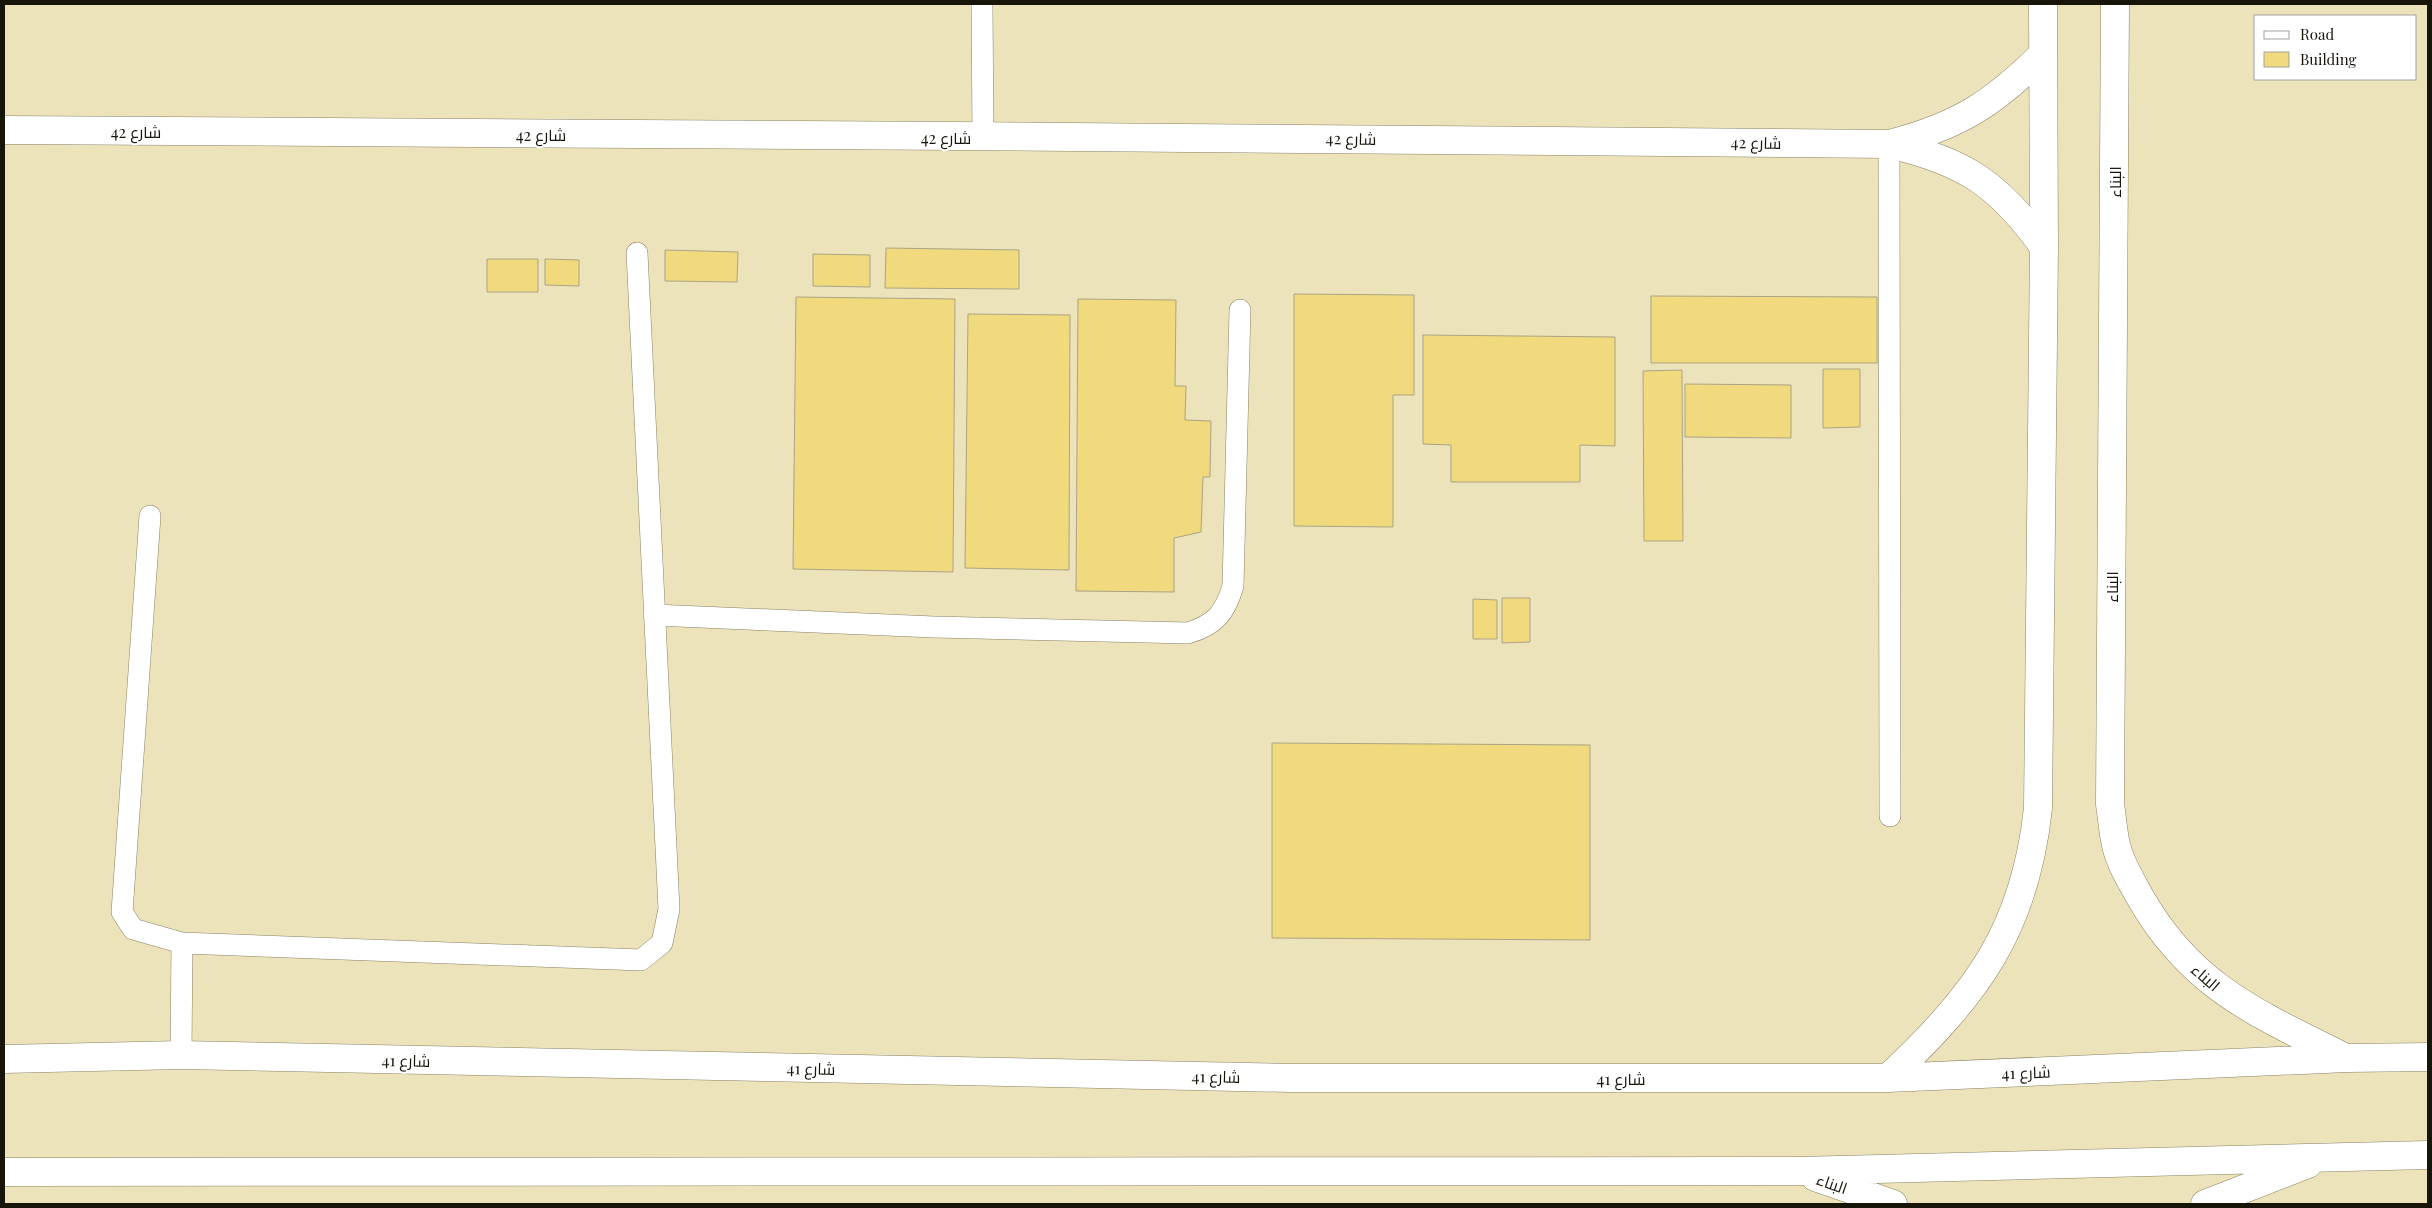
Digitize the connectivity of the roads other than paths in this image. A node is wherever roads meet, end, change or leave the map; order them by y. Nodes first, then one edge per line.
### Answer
1 (982, 4) edge
2 (2043, 4) edge
3 (2115, 4) edge
4 (2043, 54) junction
5 (4, 130) edge
6 (983, 137) junction
7 (1889, 144) junction
8 (2044, 247) junction
9 (637, 253) dead end
10 (1240, 310) dead end
11 (150, 516) dead end
12 (654, 615) junction
13 (1890, 816) dead end
14 (182, 943) junction
15 (181, 1055) junction
16 (2428, 1057) edge
17 (2347, 1058) junction
18 (4, 1059) edge
19 (1888, 1078) junction
20 (2428, 1155) edge
21 (2327, 1157) junction
22 (1799, 1171) junction
23 (4, 1172) edge
24 (1893, 1204) edge
25 (2205, 1204) edge

1 - 6 lane
2 - 4 street
3 - 17 street, البناء
4 - 7 street, شارع 42
4 - 8 street
5 - 6 street, شارع 42
6 - 7 street, شارع 42
7 - 8 street, شارع 42
7 - 13 lane
8 - 19 street
9 - 12 lane
10 - 12 lane
11 - 14 lane
12 - 14 lane
14 - 15 lane
15 - 18 street, شارع 41
15 - 19 street, شارع 41
16 - 17 street, شارع 41
17 - 19 street, شارع 41
20 - 21 street
21 - 22 street
21 - 25 street
22 - 23 street
22 - 24 street, البناء

